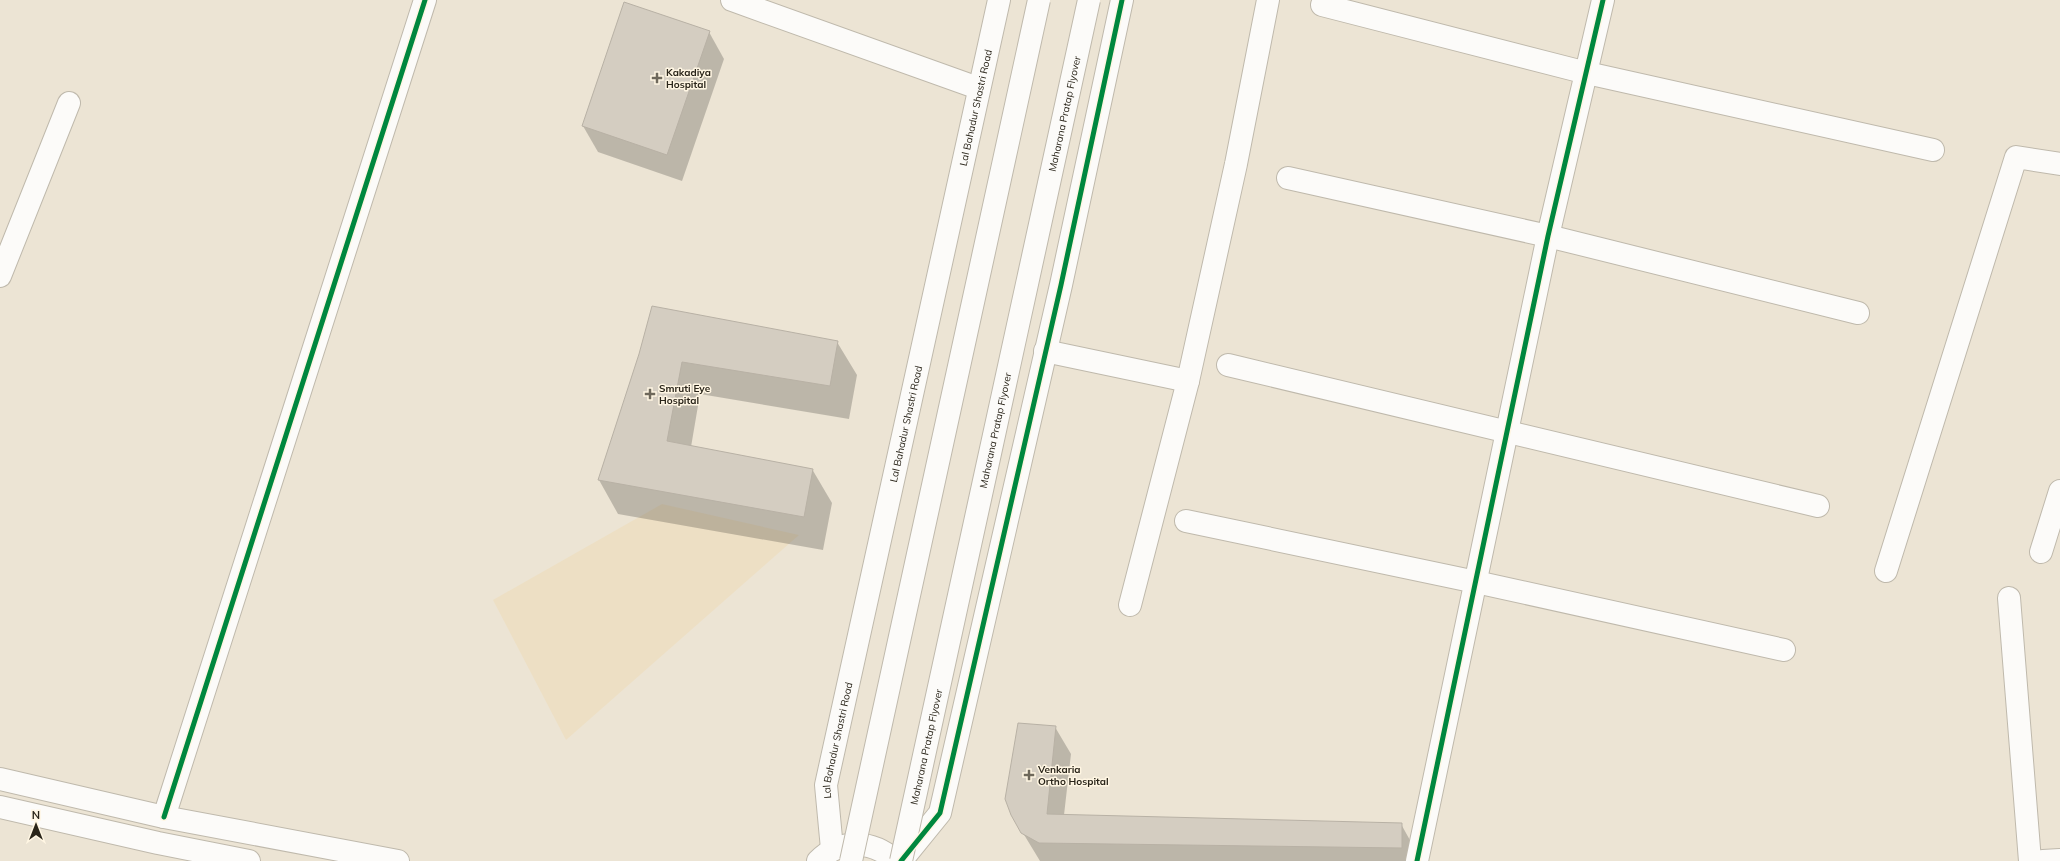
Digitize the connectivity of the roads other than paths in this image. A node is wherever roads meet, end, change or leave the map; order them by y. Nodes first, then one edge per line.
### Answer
1 (425, 0) edge
2 (732, 0) edge
3 (999, 0) edge
4 (1039, 0) edge
5 (1089, 0) edge
6 (1122, 0) edge
7 (1268, 0) edge
8 (1603, 0) edge
9 (1322, 5) dead end
10 (1587, 73) junction
11 (978, 88) junction
12 (69, 103) dead end
13 (1933, 150) dead end
14 (2060, 164) edge
15 (1288, 178) dead end
16 (1548, 236) junction
17 (0, 276) edge
18 (1858, 314) dead end
19 (1045, 351) junction
20 (1228, 365) dead end
21 (1188, 381) junction
22 (1507, 431) junction
23 (2060, 491) edge
24 (1818, 506) dead end
25 (1186, 521) dead end
26 (2041, 552) dead end
27 (1886, 571) dead end
28 (1476, 582) junction
29 (2009, 598) dead end
30 (1130, 605) dead end
31 (1784, 650) dead end
32 (0, 779) edge
33 (0, 807) edge
34 (164, 817) junction
35 (825, 855) edge
36 (2060, 860) edge
37 (249, 861) edge
38 (398, 861) edge
39 (851, 861) edge
40 (896, 861) edge
41 (901, 861) edge
42 (1417, 861) edge
43 (2030, 861) edge
44 (2043, 861) edge

1 - 34 street
2 - 11 street
3 - 11 street, Lal Bahadur Shastri Road
4 - 39 street, bridge
5 - 41 street, Maharana Pratap Flyover, bridge
6 - 19 street
7 - 21 street
8 - 10 street
9 - 10 street
10 - 13 street
10 - 16 street
11 - 35 street, Lal Bahadur Shastri Road
12 - 17 street
14 - 27 street
15 - 16 street
16 - 18 street
16 - 22 street
19 - 21 street
19 - 41 street
20 - 22 street
21 - 30 street
22 - 24 street
22 - 28 street
23 - 26 street
25 - 28 street
28 - 31 street
28 - 42 street
29 - 43 street
32 - 34 street
33 - 37 street
34 - 38 street
35 - 40 street
36 - 44 street

